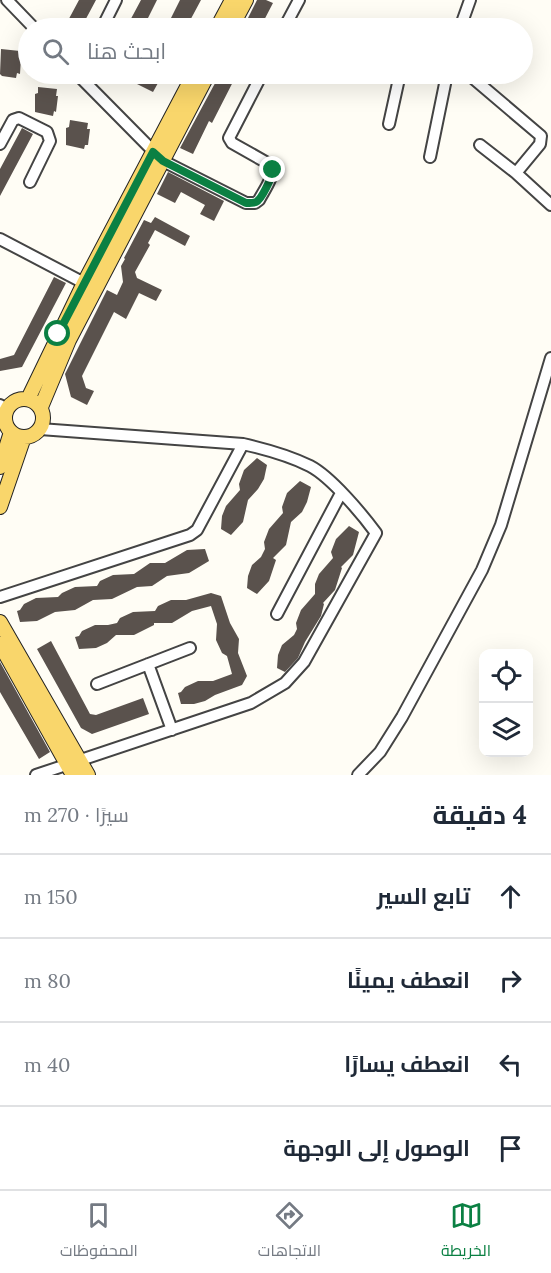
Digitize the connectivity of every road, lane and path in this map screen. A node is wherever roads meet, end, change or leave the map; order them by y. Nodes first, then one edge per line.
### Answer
1 (6, 0) edge
2 (116, 0) edge
3 (232, 0) edge
4 (246, 0) edge
5 (299, 0) edge
6 (470, 0) edge
7 (0, 10) edge
8 (24, 18) edge
9 (107, 18) edge
10 (223, 18) edge
11 (236, 18) edge
12 (290, 18) edge
13 (464, 18) edge
14 (88, 84) edge
15 (190, 84) edge
16 (202, 84) edge
17 (257, 84) edge
18 (398, 84) edge
19 (445, 84) edge
20 (480, 84) edge
21 (389, 124) dead end
22 (0, 144) edge
23 (480, 145) dead end
24 (158, 156) junction
25 (430, 156) dead end
26 (516, 173) junction
27 (30, 182) dead end
28 (551, 205) edge
29 (0, 239) edge
30 (84, 283) junction
31 (551, 358) edge
32 (27, 399) junction
33 (4, 407) edge
34 (41, 407) junction
35 (40, 429) junction
36 (18, 435) junction
37 (243, 444) junction
38 (0, 467) edge
39 (341, 493) junction
40 (0, 507) edge
41 (0, 597) edge
42 (277, 614) dead end
43 (0, 622) edge
44 (0, 644) edge
45 (190, 648) dead end
46 (148, 664) junction
47 (96, 684) dead end
48 (172, 730) junction
49 (74, 767) edge
50 (36, 775) edge
51 (88, 775) edge
52 (358, 775) edge

1 - 7 street
1 - 8 street
2 - 9 street
3 - 10 main road
4 - 11 main road
5 - 12 street
6 - 13 street
14 - 24 street
15 - 24 main road
16 - 24 main road
17 - 24 street
18 - 21 street
19 - 25 street
20 - 26 street
22 - 27 street
23 - 26 street
24 - 30 main road
24 - 34 main road
26 - 28 street
29 - 30 street
30 - 32 main road
31 - 52 street
32 - 33 main road
32 - 34 main road
33 - 36 main road
34 - 35 main road
35 - 36 main road
35 - 37 street
36 - 38 main road
36 - 40 main road
37 - 39 street
37 - 41 street
39 - 42 street
39 - 48 street
43 - 49 main road
44 - 49 main road
45 - 46 street
46 - 47 street
46 - 48 street
48 - 49 street
49 - 50 street
49 - 51 main road

